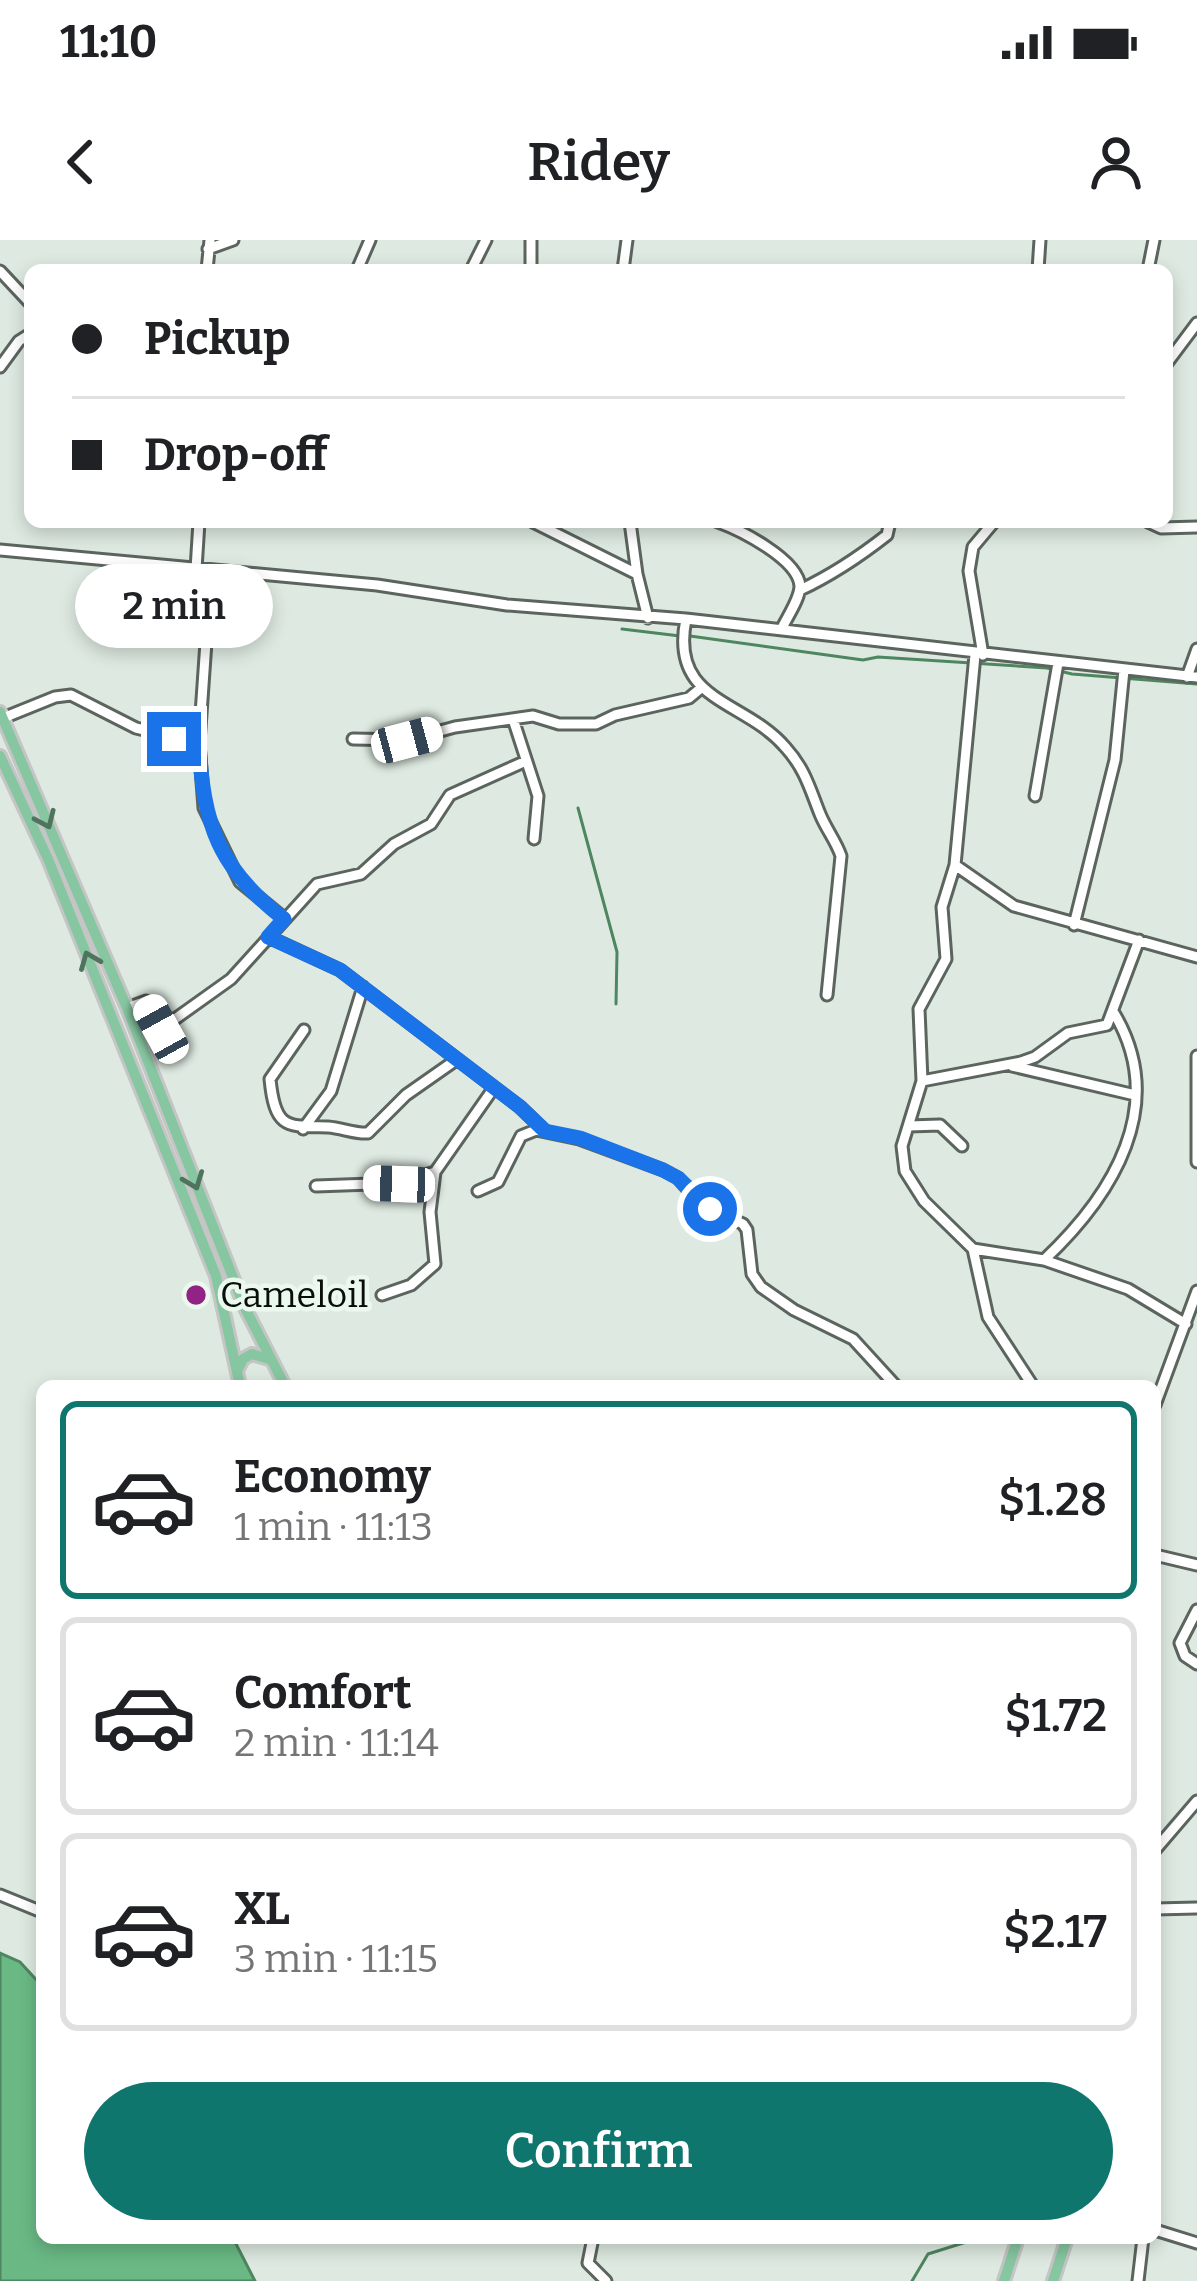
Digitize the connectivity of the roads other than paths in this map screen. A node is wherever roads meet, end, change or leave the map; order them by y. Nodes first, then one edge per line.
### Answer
1 (232, 240) edge
2 (209, 244) edge
3 (0, 271) edge
4 (24, 297) edge
5 (1197, 323) edge
6 (24, 338) edge
7 (1173, 355) edge
8 (0, 367) edge
9 (199, 528) edge
10 (545, 528) edge
11 (631, 528) edge
12 (731, 528) edge
13 (889, 528) edge
14 (989, 528) edge
15 (0, 550) edge
16 (196, 569) junction
17 (637, 574) junction
18 (800, 590) junction
19 (648, 618) junction
20 (686, 619) junction
21 (781, 630) junction
22 (1197, 649) edge
23 (979, 655) junction
24 (1058, 663) junction
25 (1124, 670) junction
26 (1192, 677) edge
27 (701, 688) junction
28 (1, 715) edge
29 (513, 719) junction
30 (353, 739) dead end
31 (199, 742) junction
32 (0, 756) edge
33 (526, 761) junction
34 (1035, 796) dead end
35 (534, 839) dead end
36 (955, 865) junction
37 (284, 919) junction
38 (1074, 925) junction
39 (268, 937) junction
40 (1139, 940) junction
41 (1197, 958) edge
42 (363, 987) junction
43 (827, 994) dead end
44 (127, 1008) junction
45 (1114, 1012) junction
46 (304, 1030) dead end
47 (1197, 1056) edge
48 (457, 1060) junction
49 (1007, 1065) junction
50 (922, 1081) junction
51 (494, 1089) junction
52 (1136, 1094) junction
53 (909, 1126) junction
54 (303, 1129) junction
55 (545, 1131) junction
56 (962, 1146) dead end
57 (1197, 1162) edge
58 (435, 1172) junction
59 (316, 1186) dead end
60 (478, 1191) dead end
61 (973, 1249) junction
62 (1044, 1260) junction
63 (1197, 1291) edge
64 (382, 1295) dead end
65 (1190, 1319) edge
66 (273, 1365) junction
67 (239, 1380) edge
68 (239, 1380) edge
69 (282, 1380) edge
70 (891, 1380) edge
71 (1029, 1380) edge
72 (1161, 1390) edge
73 (1161, 1556) edge
74 (1197, 1565) edge
75 (1197, 1610) edge
76 (1197, 1664) edge
77 (1197, 1802) edge
78 (1161, 1843) edge
79 (0, 1894) edge
80 (1197, 1908) edge
81 (36, 1909) edge
82 (1161, 1909) edge
83 (1161, 2232) edge
84 (1197, 2242) edge
85 (592, 2244) edge
86 (1016, 2244) edge
87 (1065, 2244) edge
88 (1143, 2244) edge
89 (606, 2281) edge
90 (1004, 2281) edge
91 (1054, 2281) edge
92 (1138, 2281) edge

1 - 2 street
3 - 4 street
5 - 7 street
6 - 8 street
9 - 16 street
10 - 17 street
11 - 17 street
12 - 18 street
13 - 18 street
14 - 23 street
15 - 16 street
16 - 19 street
16 - 31 street
17 - 19 street
18 - 21 street
19 - 20 street
20 - 21 street
20 - 27 street
21 - 23 street
22 - 26 street
23 - 24 street
23 - 36 street
24 - 25 street
24 - 34 street
25 - 26 street
25 - 38 street
27 - 29 street
27 - 43 street
28 - 31 street
28 -> 44 main road
29 - 30 street
29 - 33 street
31 - 37 street
67 -> 32 main road
33 - 35 street
33 - 37 street
36 - 38 street
36 - 50 street
37 - 39 street
38 - 40 street
39 - 42 street
39 - 44 street
40 - 41 street
40 - 45 street
42 - 48 street
42 - 54 street
44 -> 66 main road
45 - 49 street
45 - 52 street
46 - 54 street
47 - 57 street
48 - 51 street
48 - 54 street
49 - 50 street
49 - 52 street
50 - 53 street
51 - 55 street
51 - 58 street
52 - 62 street
53 - 56 street
53 - 61 street
55 - 60 street
55 - 70 street
58 - 59 street
58 - 64 street
61 - 62 street
61 - 71 street
62 - 65 street
63 - 65 street
65 - 72 street
66 - 68 main road
66 - 69 main road
73 - 74 street
75 - 76 street
77 - 78 street
79 - 81 street
80 - 82 street
83 - 84 street
85 - 89 street
86 - 90 main road
87 - 91 main road
88 - 92 street

